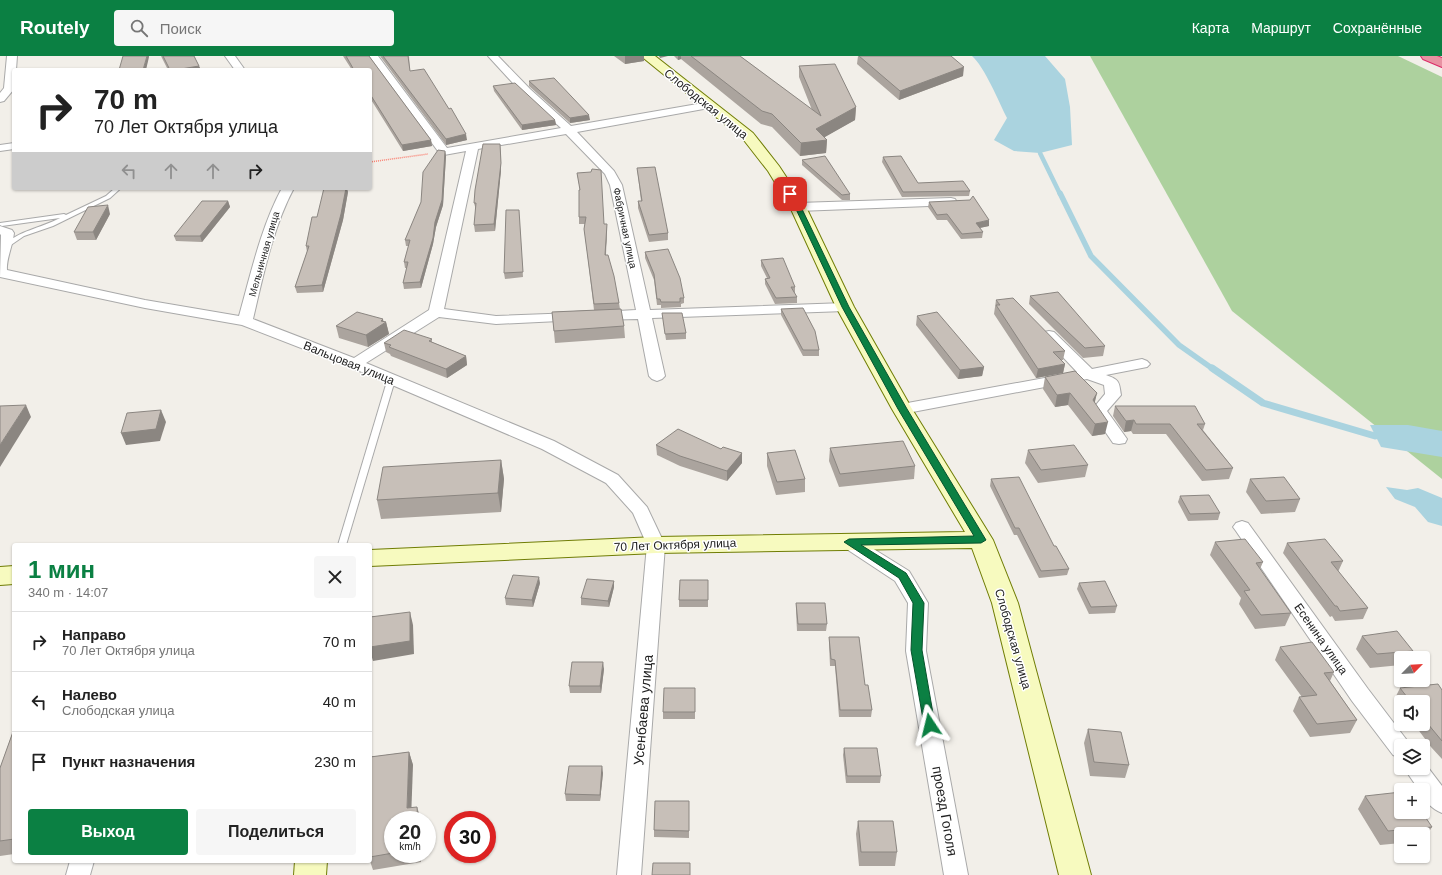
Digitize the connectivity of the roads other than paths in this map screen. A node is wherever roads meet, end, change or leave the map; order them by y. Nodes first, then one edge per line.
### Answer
1 (12, 56) edge
2 (230, 56) edge
3 (373, 56) edge
4 (493, 56) edge
5 (647, 56) edge
6 (1427, 56) edge
7 (1442, 63) edge
8 (239, 68) edge
9 (5, 79) edge
10 (0, 99) edge
11 (709, 105) junction
12 (568, 129) junction
13 (12, 146) edge
14 (473, 146) junction
15 (0, 148) edge
16 (116, 190) edge
17 (287, 190) edge
18 (965, 201) edge
19 (798, 207) junction
20 (78, 213) junction
21 (3, 231) edge
22 (0, 269) edge
23 (845, 307) junction
24 (436, 312) junction
25 (644, 315) junction
26 (245, 321) junction
27 (1041, 327) edge
28 (355, 364) junction
29 (1142, 364) dead end
30 (1088, 374) junction
31 (657, 376) dead end
32 (391, 380) junction
33 (902, 409) junction
34 (1119, 439) dead end
35 (1242, 527) dead end
36 (981, 540) junction
37 (849, 542) junction
38 (343, 543) edge
39 (656, 545) junction
40 (372, 558) edge
41 (12, 575) edge
42 (0, 576) edge
43 (1394, 740) edge
44 (1421, 775) edge
45 (1442, 803) edge
46 (81, 863) edge
47 (311, 863) edge
48 (78, 875) edge
49 (310, 875) edge
50 (629, 875) edge
51 (956, 875) edge
52 (1075, 875) edge

1 - 9 street
2 - 8 street
3 - 14 street
4 - 12 street, Фабричная улица
5 - 11 street, Слободская улица
6 - 7 highway
9 - 10 street
11 - 12 street
11 - 19 street, Слободская улица
12 - 14 street
12 - 25 street, Фабричная улица
13 - 15 street
14 - 24 street
16 - 20 lane
17 - 26 street, Мельничная улица
18 - 19 street
19 - 23 street, Слободская улица
20 - 21 lane
20 - 21 lane
21 - 22 street, Вальцовая улица
22 - 26 street, Вальцовая улица
23 - 25 street
23 - 33 street, Слободская улица
24 - 25 street
24 - 28 street
25 - 31 street, Фабричная улица
26 - 28 street, Вальцовая улица
27 - 30 street
28 - 32 street, Вальцовая улица
29 - 30 street
30 - 33 street
30 - 34 street
32 - 38 lane
32 - 39 street, Вальцовая улица
33 - 36 street, Слободская улица
35 - 43 street, Есенина улица
36 - 37 street, 70 Лет Октября улица
36 - 52 street, Слободская улица
37 - 39 street, 70 Лет Октября улица
37 - 51 street, проезд Гоголя
39 - 40 street, 70 Лет Октября улица
39 - 50 street, Усенбаева улица
41 - 42 street
44 - 45 street
46 - 48 street
47 - 49 street

